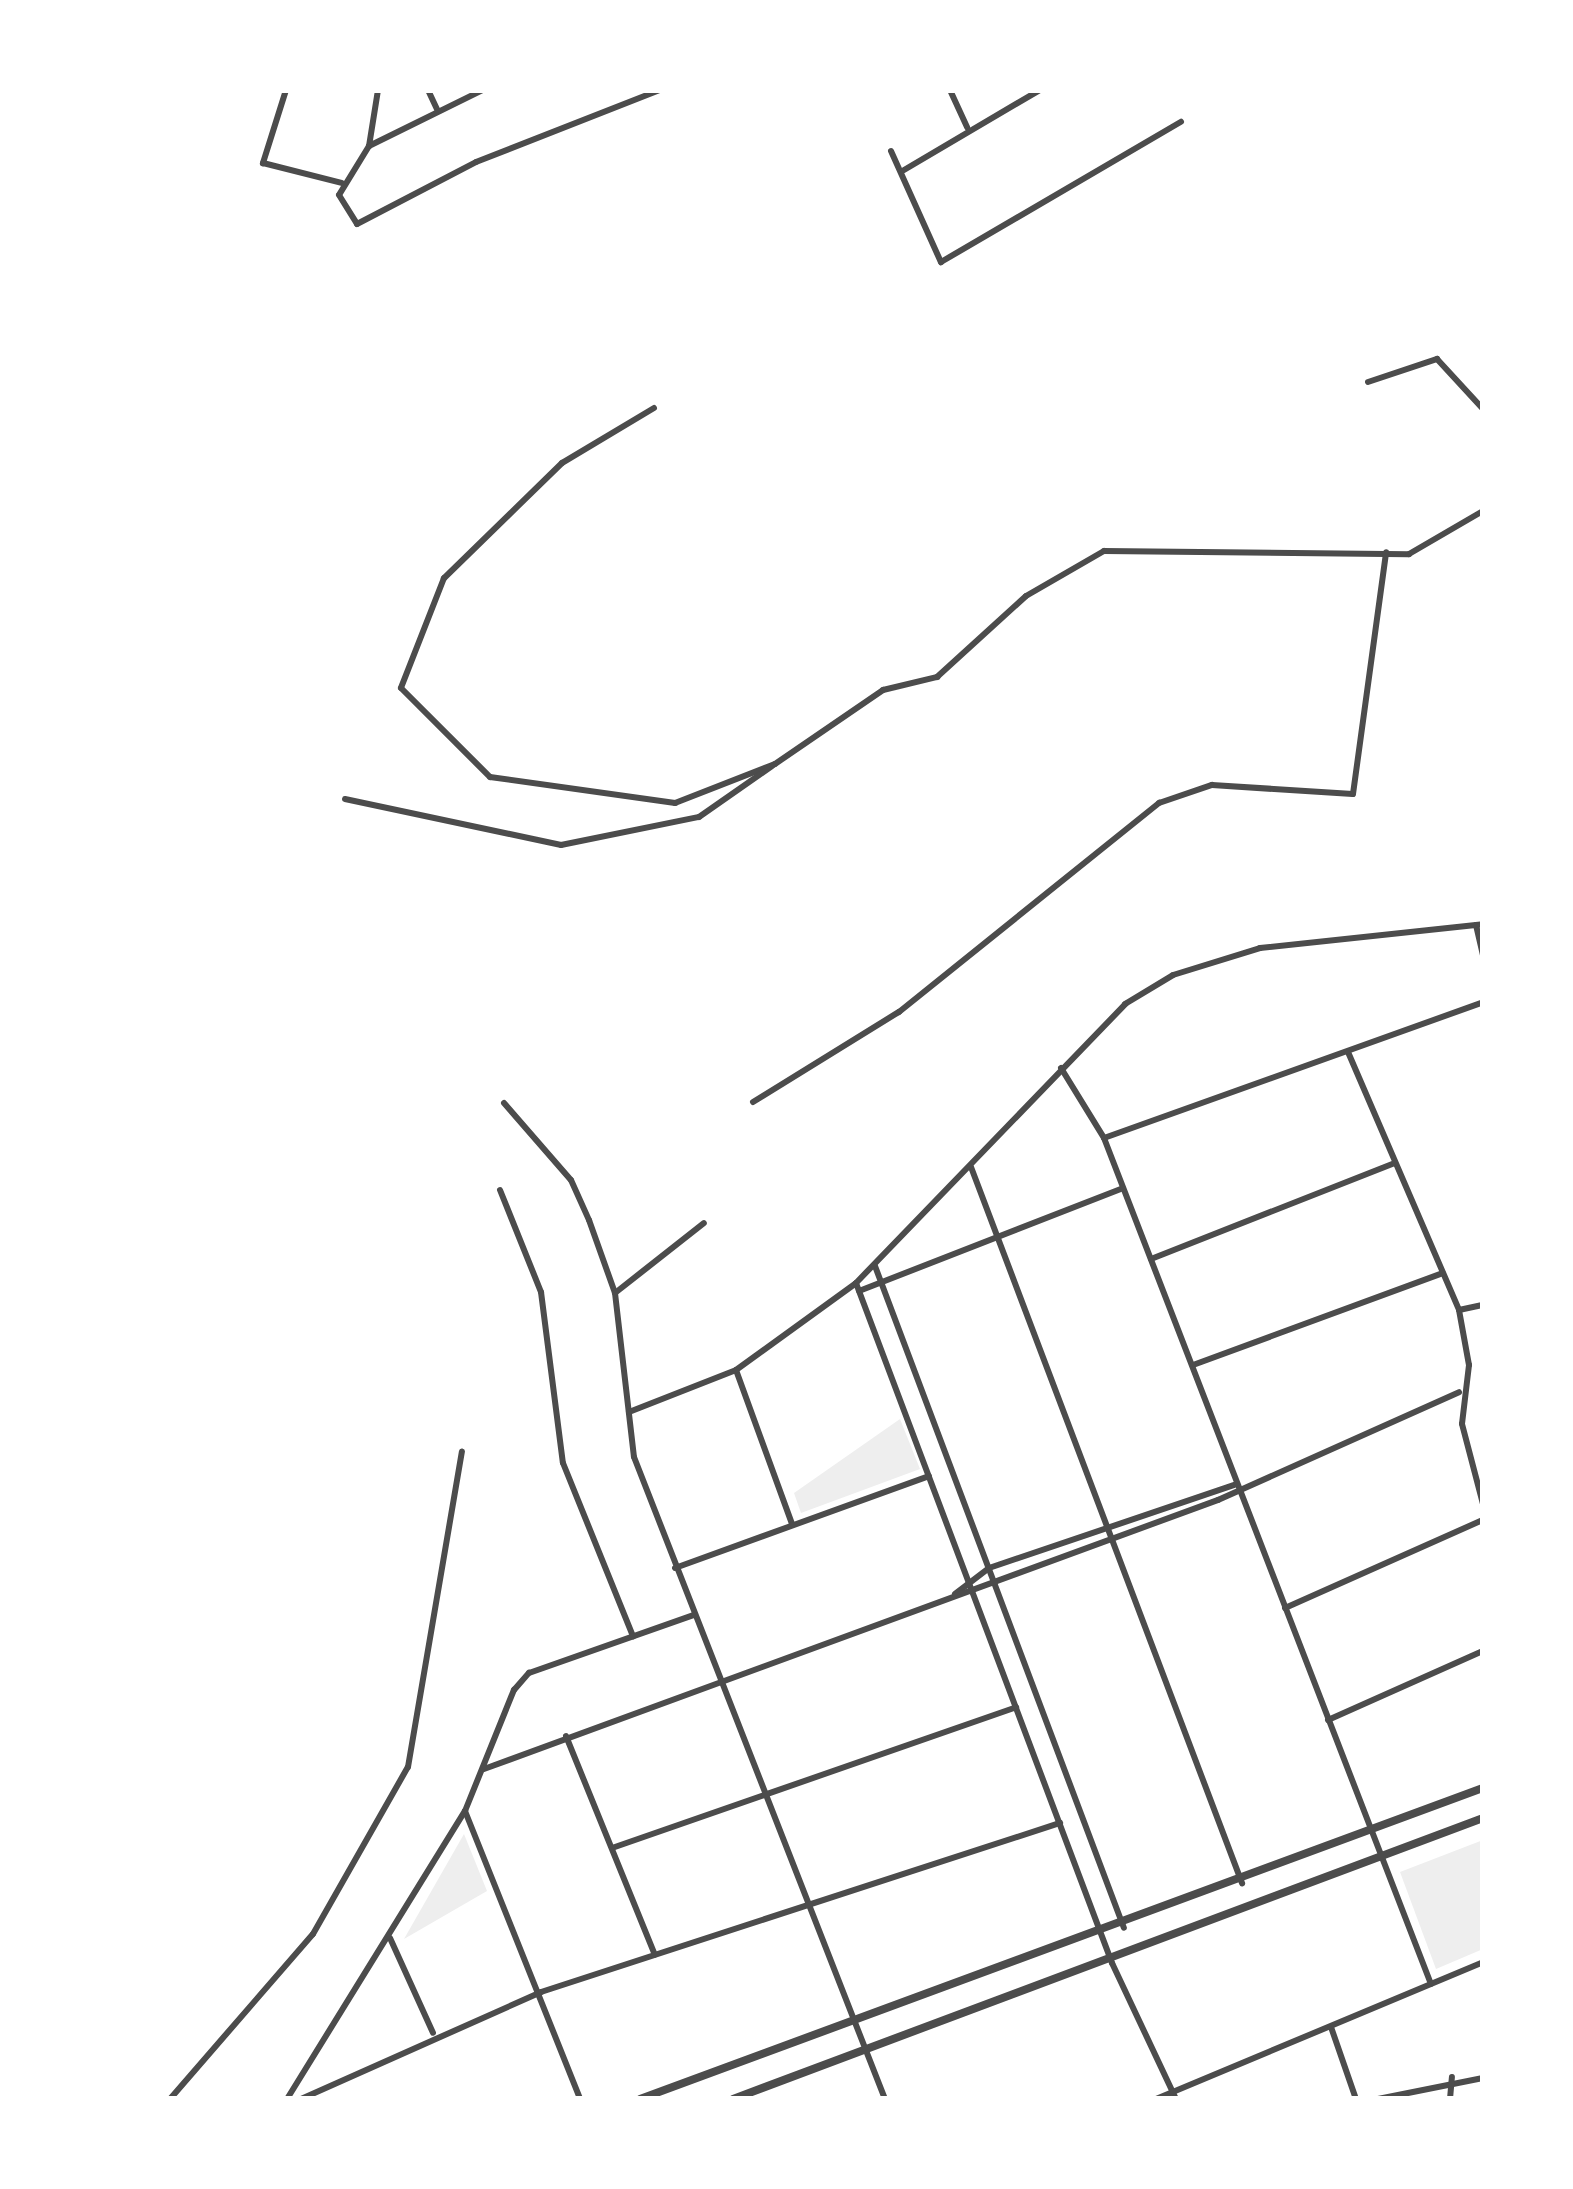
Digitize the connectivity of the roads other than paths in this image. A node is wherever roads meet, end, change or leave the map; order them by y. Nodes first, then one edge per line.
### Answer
1 (286, 90) edge
2 (378, 90) edge
3 (428, 90) edge
4 (483, 90) edge
5 (660, 90) edge
6 (950, 90) edge
7 (1040, 90) edge
8 (438, 111) junction
9 (1181, 122) dead end
10 (967, 127) junction
11 (369, 146) junction
12 (891, 151) dead end
13 (902, 171) junction
14 (343, 183) junction
15 (1368, 382) dead end
16 (654, 408) dead end
17 (1483, 409) edge
18 (1483, 511) edge
19 (1386, 553) junction
20 (775, 764) junction
21 (345, 799) dead end
22 (1479, 925) edge
23 (1483, 956) edge
24 (1483, 1002) edge
25 (1348, 1052) junction
26 (1061, 1069) junction
27 (752, 1102) dead end
28 (504, 1103) dead end
29 (1104, 1138) junction
30 (1395, 1163) junction
31 (971, 1167) junction
32 (1124, 1188) junction
33 (500, 1190) dead end
34 (704, 1223) dead end
35 (998, 1238) junction
36 (1151, 1259) junction
37 (875, 1266) junction
38 (1443, 1274) junction
39 (881, 1283) junction
40 (858, 1287) junction
41 (615, 1293) junction
42 (1483, 1305) edge
43 (1459, 1310) junction
44 (1192, 1366) junction
45 (736, 1370) junction
46 (1459, 1391) junction
47 (629, 1412) junction
48 (462, 1452) dead end
49 (928, 1476) junction
50 (1238, 1484) junction
51 (1483, 1504) edge
52 (1483, 1520) edge
53 (1107, 1525) junction
54 (792, 1526) junction
55 (1112, 1540) junction
56 (675, 1568) junction
57 (989, 1568) junction
58 (970, 1578) junction
59 (995, 1585) junction
60 (975, 1593) junction
61 (955, 1594) junction
62 (1285, 1608) junction
63 (694, 1615) junction
64 (633, 1636) junction
65 (1483, 1651) edge
66 (722, 1682) junction
67 (1016, 1707) junction
68 (1328, 1720) junction
69 (566, 1736) junction
70 (484, 1769) junction
71 (1483, 1788) edge
72 (764, 1795) junction
73 (465, 1811) junction
74 (1483, 1818) edge
75 (1060, 1823) junction
76 (1371, 1832) junction
77 (612, 1848) junction
78 (1382, 1858) junction
79 (1242, 1883) junction
80 (808, 1909) junction
81 (1124, 1928) junction
82 (1102, 1936) junction
83 (390, 1938) junction
84 (655, 1955) junction
85 (1483, 1962) edge
86 (1112, 1964) junction
87 (1431, 1984) junction
88 (541, 1992) junction
89 (859, 2026) junction
90 (1331, 2027) junction
91 (434, 2033) junction
92 (869, 2052) junction
93 (1452, 2077) junction
94 (1483, 2078) edge
95 (300, 2095) edge
96 (1174, 2096) edge
97 (170, 2099) edge
98 (287, 2099) edge
99 (580, 2099) edge
100 (640, 2099) edge
101 (733, 2099) edge
102 (885, 2099) edge
103 (1156, 2099) edge
104 (1356, 2099) edge
105 (1378, 2099) edge
106 (1450, 2099) edge

1 - 14 street
2 - 11 street
3 - 8 street
4 - 8 street
5 - 14 street
6 - 10 street
7 - 10 street
8 - 11 street
9 - 13 street
10 - 13 street
11 - 14 street
12 - 13 street
15 - 17 street
16 - 20 street
18 - 19 street
19 - 20 street
19 - 27 street
20 - 21 street
22 - 23 street
22 - 26 street
24 - 25 street
25 - 29 street
25 - 30 street
26 - 29 street
26 - 31 street
28 - 41 street
29 - 32 street
30 - 36 street
30 - 38 street
31 - 35 street
31 - 37 street
32 - 35 street
32 - 36 street
33 - 64 street
34 - 41 street
35 - 39 street
35 - 53 street
36 - 44 street
37 - 39 street
37 - 40 street
38 - 43 street
38 - 44 street
39 - 40 street
39 - 57 street
40 - 45 street
40 - 49 street
41 - 47 street
42 - 43 street
43 - 46 street
44 - 50 street
45 - 47 street
45 - 54 street
46 - 50 street
46 - 51 street
47 - 56 street
48 - 97 street
49 - 54 street
49 - 58 street
50 - 53 street
50 - 55 street
50 - 62 street
52 - 62 street
53 - 55 street
53 - 57 street
54 - 56 street
55 - 59 street
55 - 79 street
56 - 63 street
57 - 58 street
57 - 59 street
58 - 60 street
58 - 61 street
59 - 60 street
59 - 81 street
60 - 61 street
60 - 67 street
61 - 66 street
62 - 68 street
63 - 64 street
63 - 66 street
64 - 70 street
65 - 68 street
66 - 69 street
66 - 72 street
67 - 72 street
67 - 75 street
68 - 76 street
69 - 70 street
69 - 77 street
70 - 73 street
71 - 76 street
72 - 77 street
72 - 80 street
73 - 83 street
73 - 88 street
74 - 78 street
75 - 80 street
75 - 82 street
76 - 78 street
76 - 79 street
77 - 84 street
78 - 86 street
78 - 87 street
79 - 81 street
80 - 84 street
80 - 89 street
81 - 82 street
82 - 86 street
82 - 89 street
83 - 91 street
83 - 95 street
84 - 88 street
85 - 87 street
86 - 92 street
86 - 96 street
87 - 90 street
88 - 91 street
88 - 99 street
89 - 92 street
89 - 100 street
90 - 96 street
90 - 104 street
91 - 95 street
92 - 101 street
92 - 102 street
93 - 94 street
93 - 105 street
93 - 106 street
95 - 98 street
96 - 103 street

